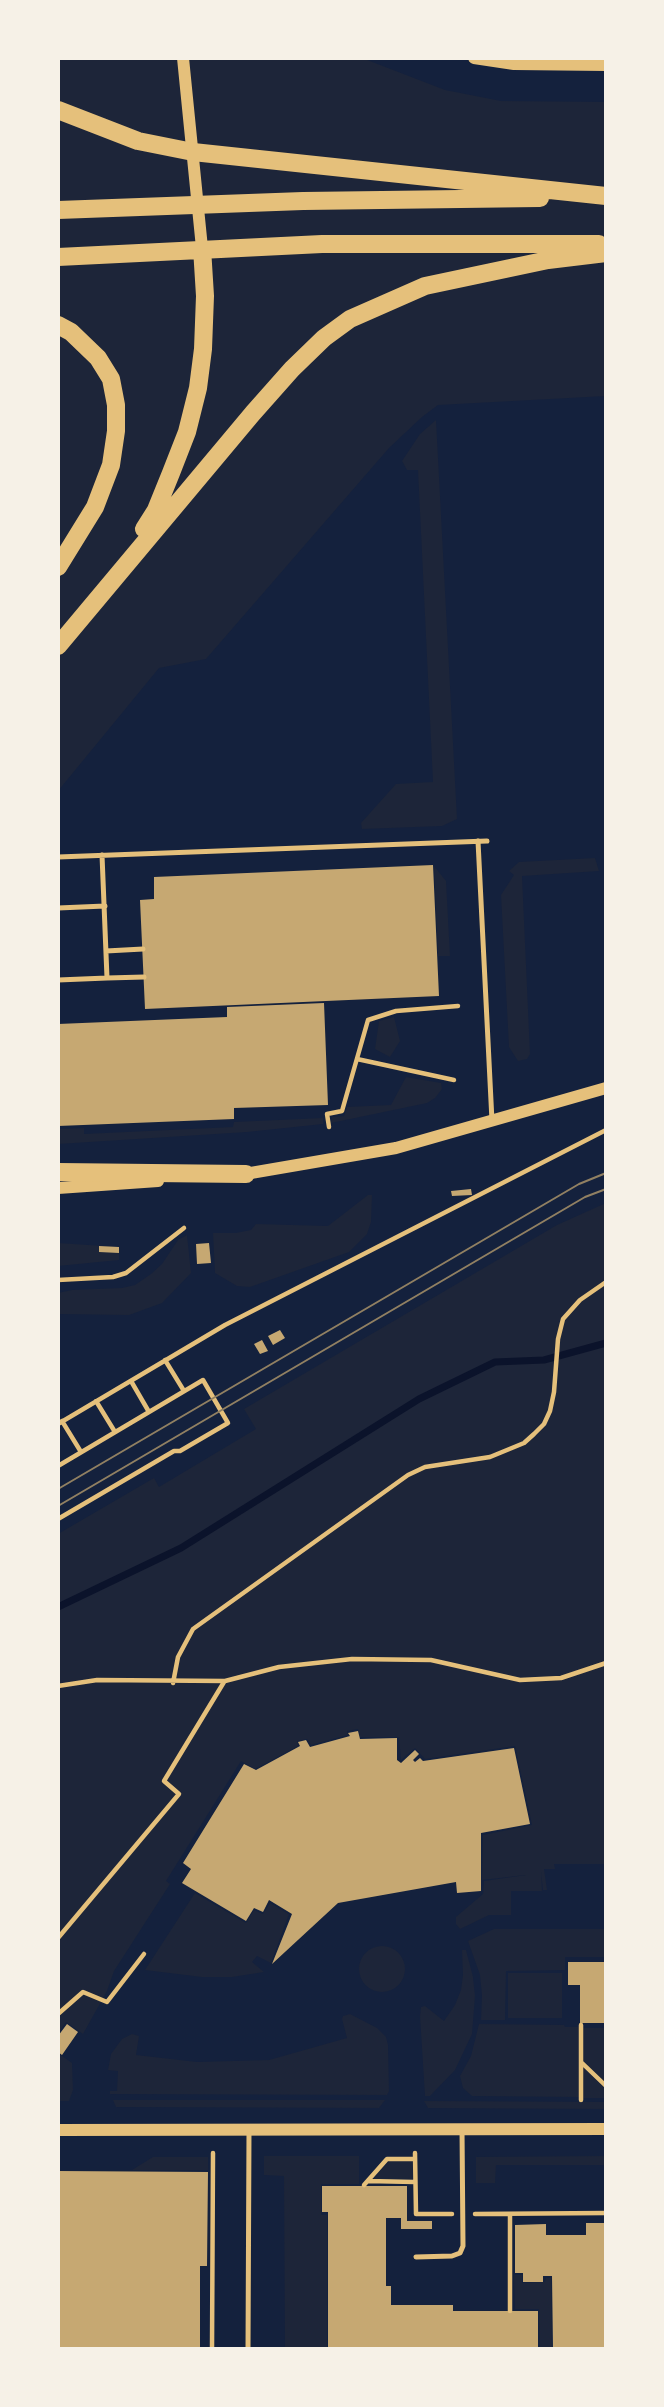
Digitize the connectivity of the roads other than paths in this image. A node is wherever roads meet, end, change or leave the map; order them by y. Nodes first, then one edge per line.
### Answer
1 (183, 58) edge
2 (474, 58) edge
3 (606, 65) edge
4 (58, 110) edge
5 (193, 152) junction
6 (606, 197) edge
7 (198, 204) junction
8 (58, 210) edge
9 (606, 244) edge
10 (202, 248) junction
11 (606, 253) edge
12 (58, 257) edge
13 (58, 325) edge
14 (58, 567) edge
15 (115, 576) junction
16 (58, 646) edge
17 (478, 841) junction
18 (487, 841) dead end
19 (102, 855) junction
20 (58, 857) edge
21 (104, 906) junction
22 (58, 908) edge
23 (143, 949) dead end
24 (106, 951) junction
25 (144, 977) dead end
26 (107, 978) junction
27 (58, 980) edge
28 (606, 1088) edge
29 (492, 1121) junction
30 (58, 1172) edge
31 (246, 1174) junction
32 (58, 1188) edge
33 (462, 2129) junction
34 (606, 2129) edge
35 (58, 2130) edge
36 (249, 2130) junction
37 (416, 2257) dead end
38 (248, 2349) edge

1 - 5 street
2 - 3 street
4 - 5 main road
5 - 6 main road
5 - 7 street
6 - 7 main road
7 - 8 main road
7 - 10 street
9 - 10 main road
10 - 12 main road
10 - 15 main road
11 - 15 main road
13 - 14 main road
15 - 16 main road
17 - 18 lane
17 - 19 lane
17 - 29 lane
19 - 20 lane
19 - 21 lane
21 - 22 lane
21 - 24 lane
23 - 24 lane
24 - 26 lane
25 - 26 lane
26 - 27 lane
28 - 29 street
29 - 31 street
30 - 31 main road
31 - 32 street
33 - 34 street
33 - 36 street
33 - 37 lane
35 - 36 street
36 - 38 lane

